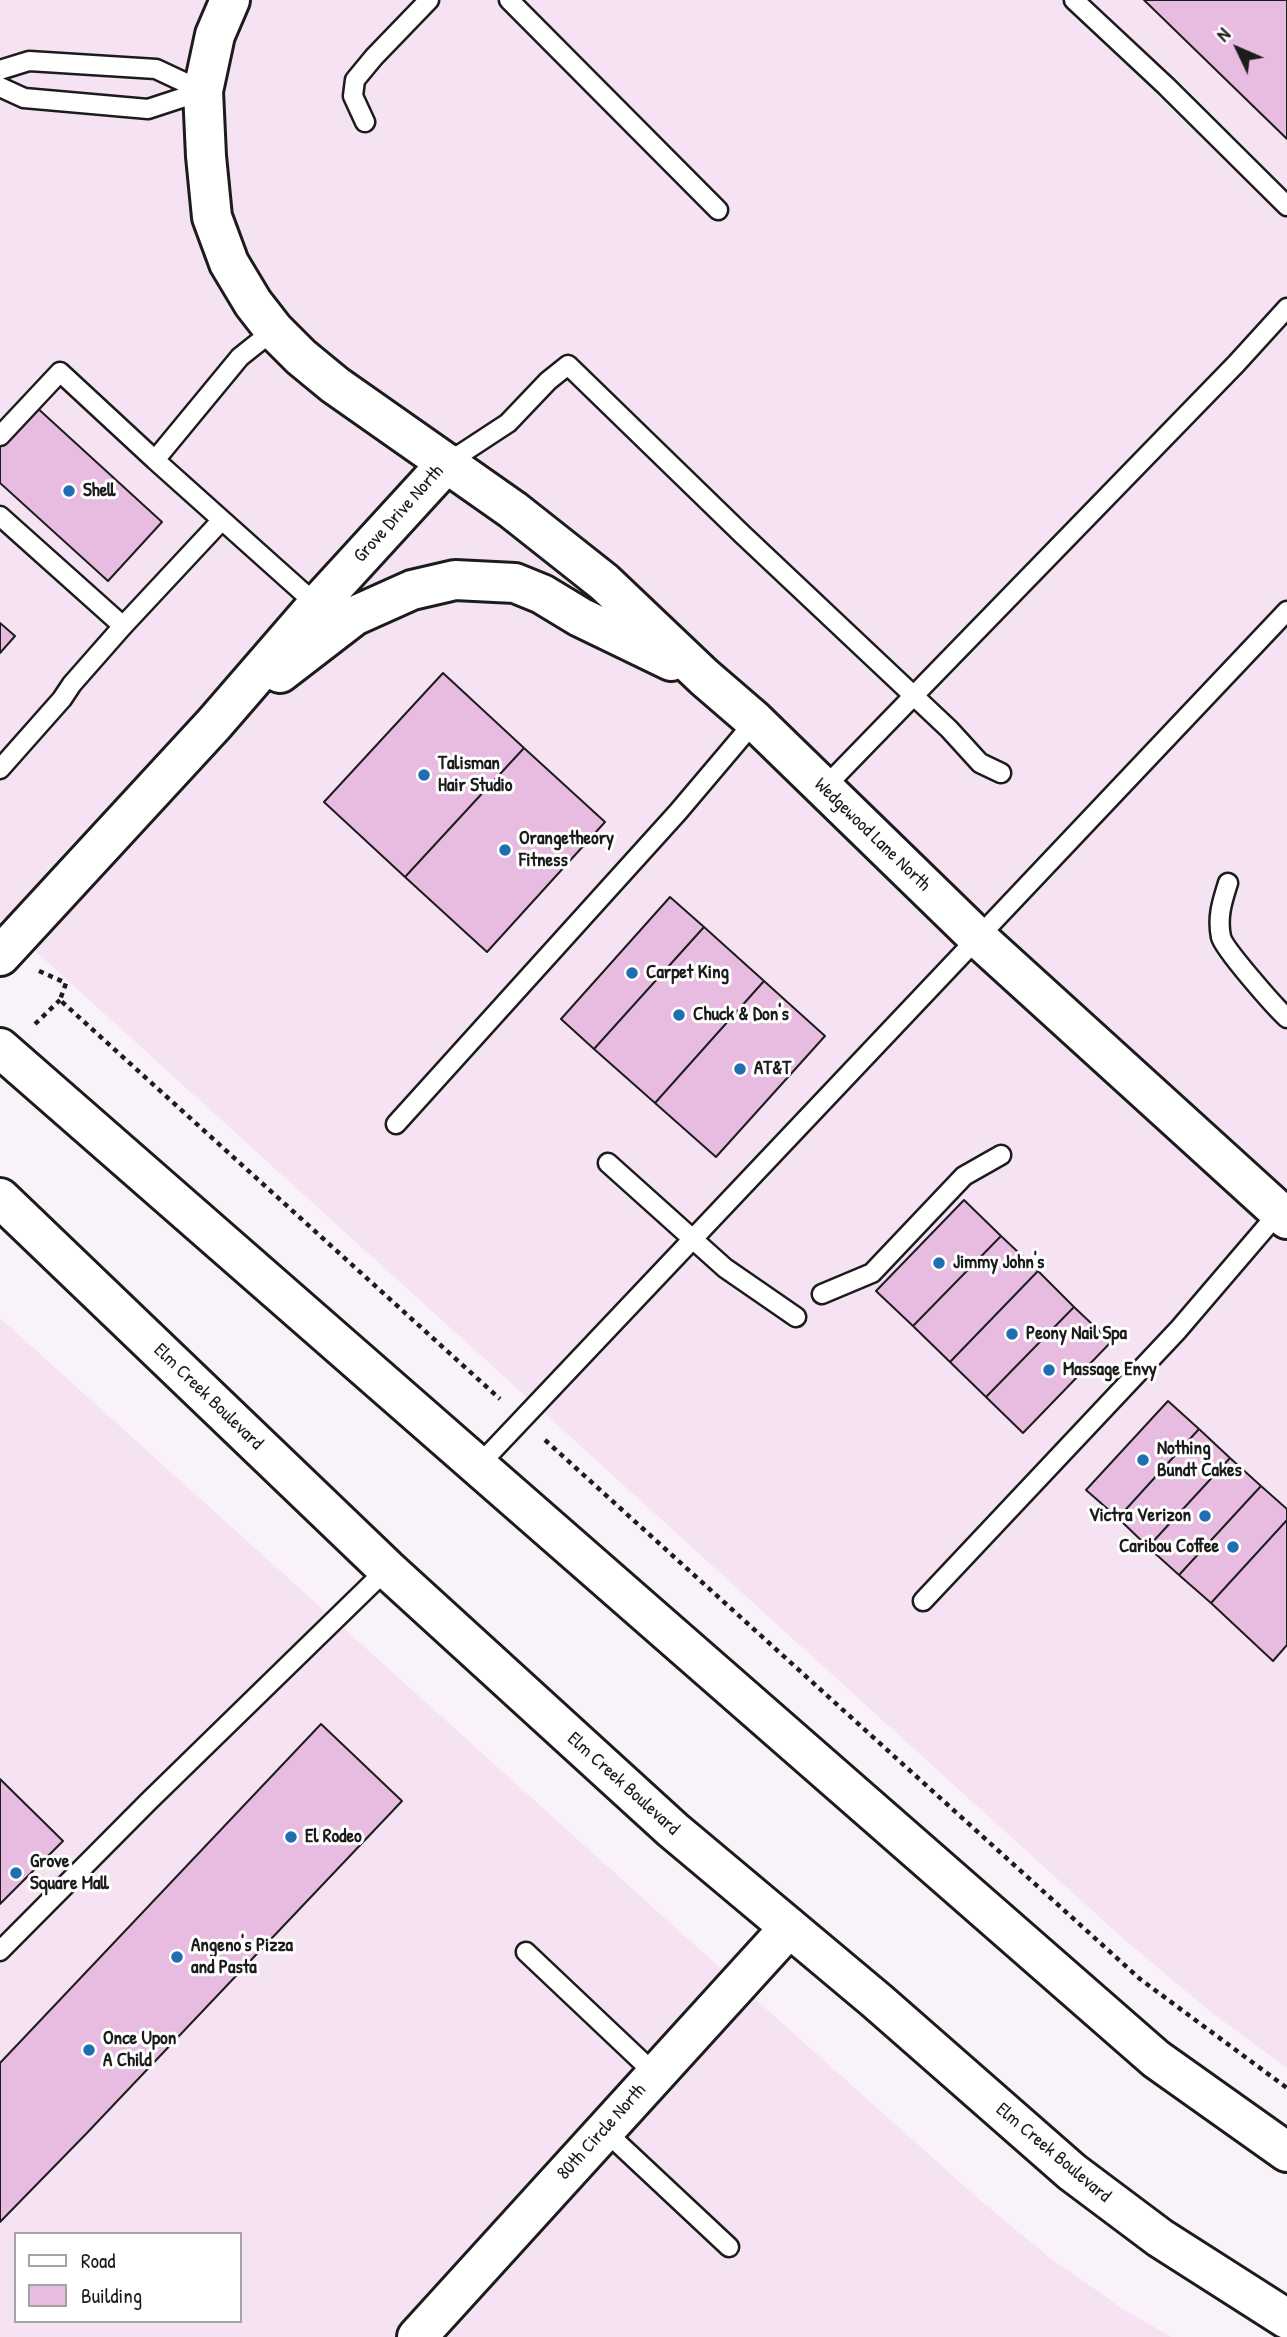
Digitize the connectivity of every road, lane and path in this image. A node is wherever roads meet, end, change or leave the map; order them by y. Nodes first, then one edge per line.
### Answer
1 (230, 0) edge
2 (429, 0) edge
3 (509, 0) edge
4 (1074, 0) edge
5 (0, 70) edge
6 (0, 87) edge
7 (203, 91) junction
8 (365, 122) dead end
9 (1287, 206) edge
10 (718, 210) dead end
11 (1287, 307) edge
12 (274, 330) junction
13 (0, 436) edge
14 (155, 460) junction
15 (447, 463) junction
16 (0, 516) edge
17 (221, 521) junction
18 (317, 605) junction
19 (1287, 611) edge
20 (122, 626) junction
21 (704, 677) junction
22 (914, 697) junction
23 (755, 721) junction
24 (214, 724) junction
25 (6, 756) edge
26 (0, 769) edge
27 (1001, 773) dead end
28 (824, 788) junction
29 (1228, 883) dead end
30 (978, 938) junction
31 (0, 956) edge
32 (1287, 1018) edge
33 (0, 1048) edge
34 (396, 1124) dead end
35 (1001, 1155) dead end
36 (608, 1163) dead end
37 (0, 1198) edge
38 (1283, 1216) edge
39 (693, 1240) junction
40 (822, 1294) dead end
41 (796, 1317) dead end
42 (478, 1466) junction
43 (387, 1569) junction
44 (923, 1601) dead end
45 (1039, 1890) dead end
46 (789, 1927) junction
47 (0, 1951) edge
48 (526, 1952) dead end
49 (655, 2074) junction
50 (1287, 2088) edge
51 (604, 2130) junction
52 (1287, 2151) edge
53 (729, 2247) dead end
54 (1287, 2319) edge
55 (417, 2337) edge

1 - 7 street, Grove Drive North
2 - 8 lane
3 - 10 lane
4 - 9 lane
5 - 7 lane
6 - 7 lane
7 - 12 street, Grove Drive North
11 - 22 lane
12 - 14 lane
12 - 15 street, Grove Drive North
13 - 14 lane
14 - 17 lane
15 - 18 street, Grove Drive North
15 - 21 street, Wedgewood Lane North
15 - 22 lane
16 - 20 lane
17 - 18 lane
17 - 20 lane
18 - 24 street, Grove Drive North
19 - 30 lane
20 - 25 lane
21 - 23 street, Wedgewood Lane North
21 - 24 street
22 - 27 lane
22 - 28 lane
23 - 28 street, Wedgewood Lane North
23 - 34 lane
24 - 31 street, Grove Drive North
25 - 26 lane
28 - 30 street, Wedgewood Lane North
29 - 32 lane
30 - 38 street, Wedgewood Lane North
30 - 39 lane
33 - 42 street
35 - 40 lane
36 - 39 lane
37 - 43 street, Elm Creek Boulevard
38 - 44 lane
39 - 41 lane
39 - 42 lane
42 - 52 street
43 - 46 street, Elm Creek Boulevard
43 - 47 lane
45 - 50 path
46 - 49 street, 80th Circle North
46 - 54 street, Elm Creek Boulevard
48 - 49 lane
49 - 51 street, 80th Circle North
51 - 53 lane
51 - 55 street, 80th Circle North

